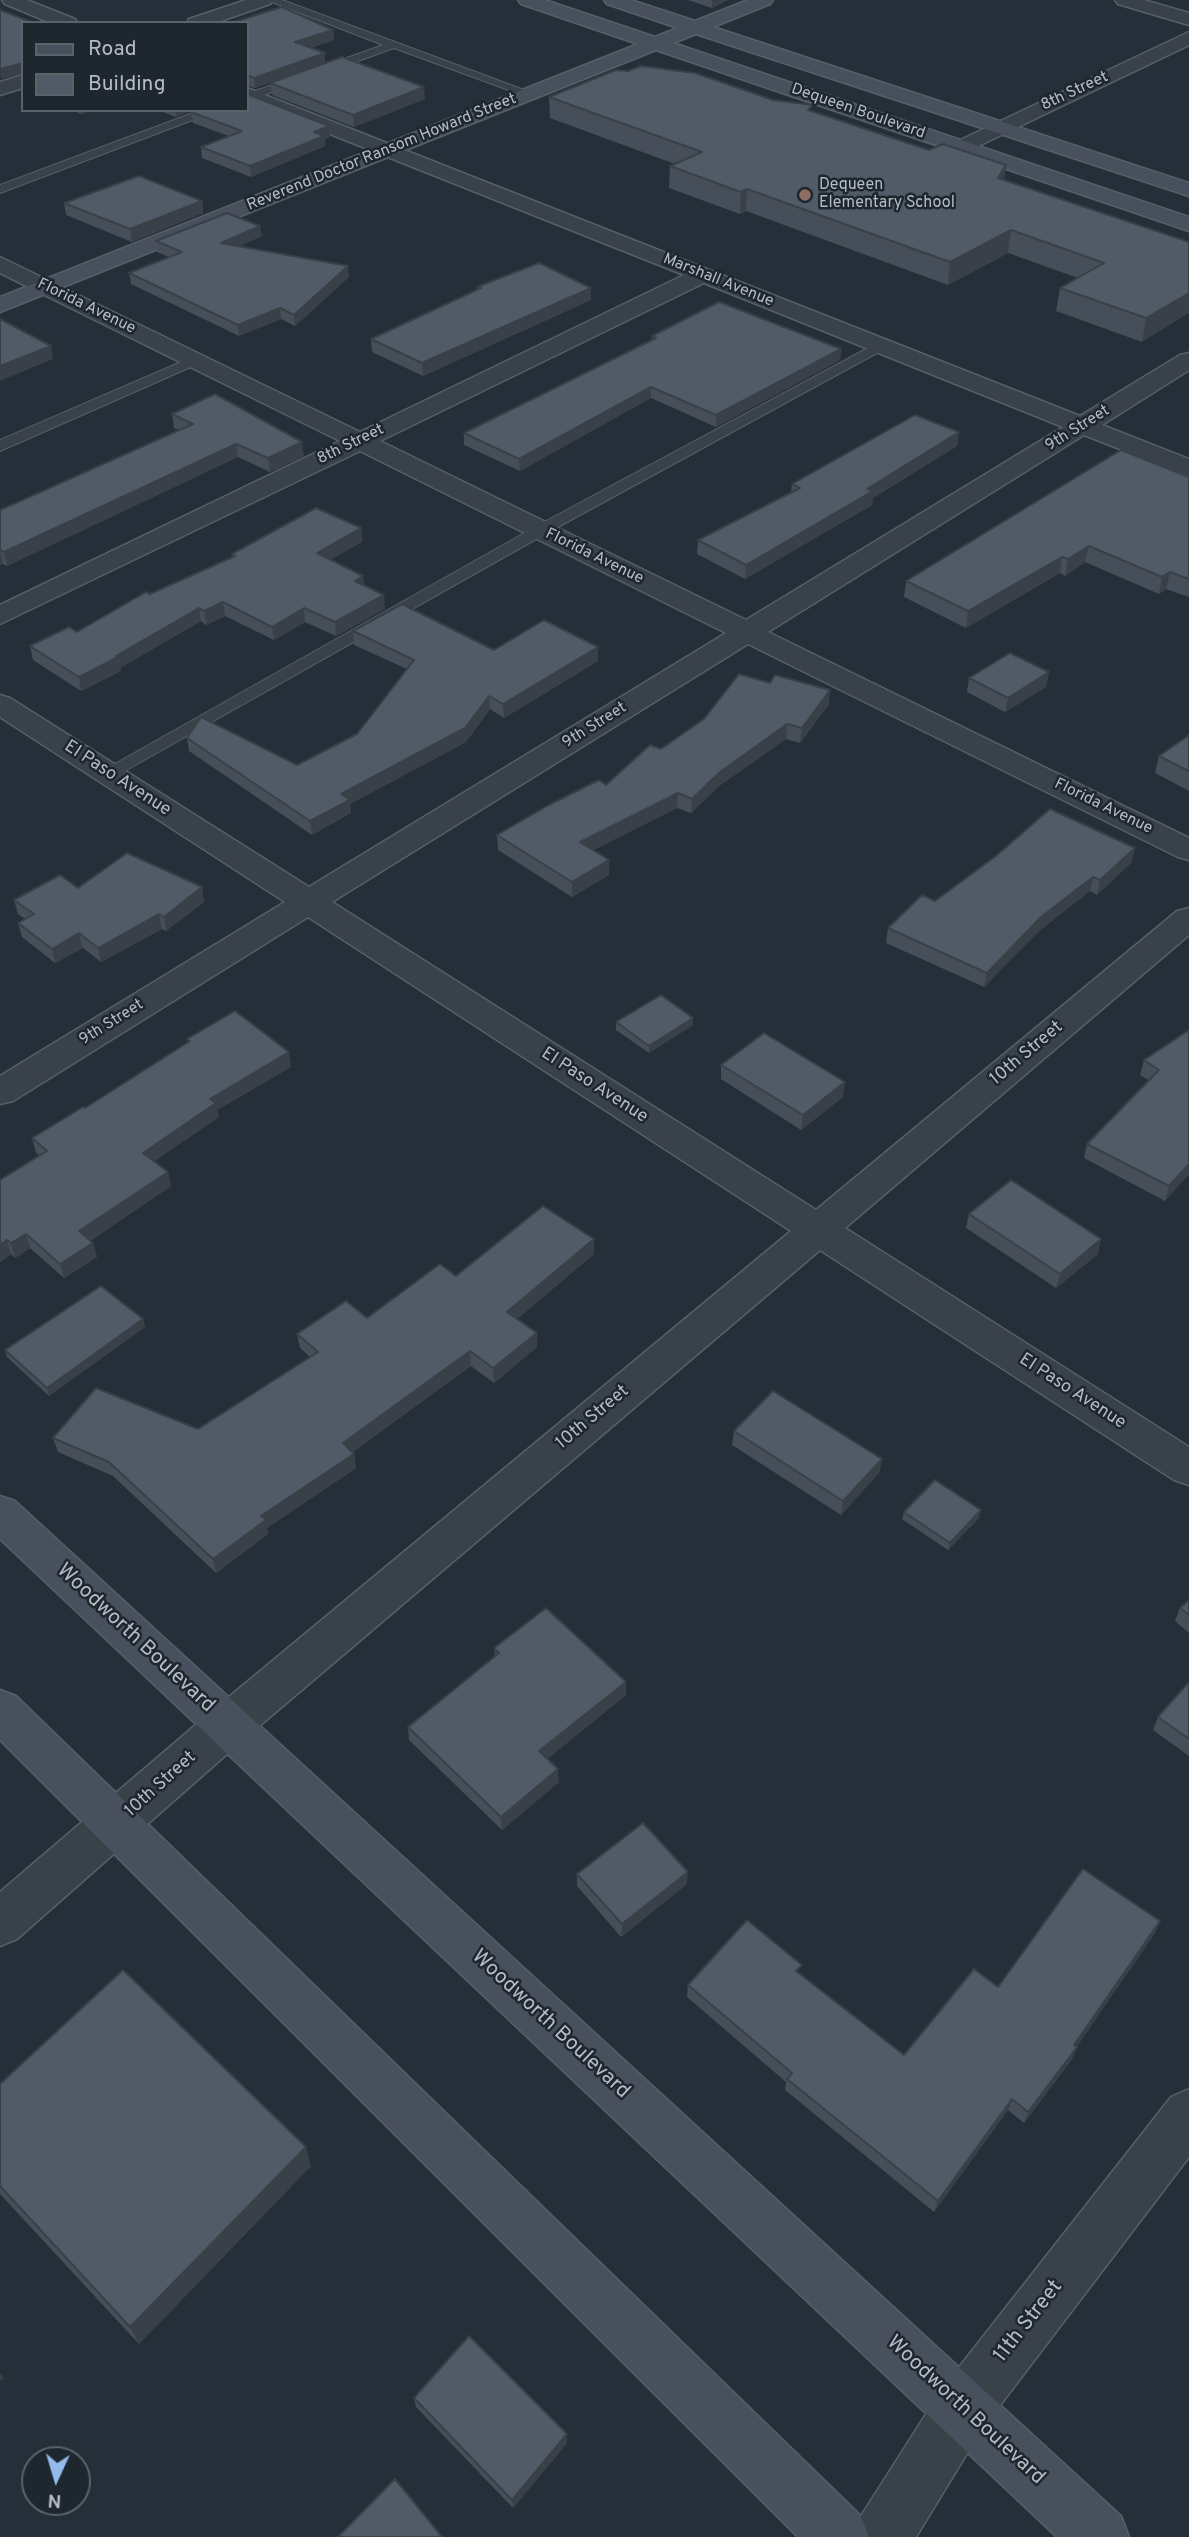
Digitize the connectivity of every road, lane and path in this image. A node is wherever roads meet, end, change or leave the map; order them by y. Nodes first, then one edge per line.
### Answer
1 (8, 0) edge
2 (264, 0) edge
3 (272, 0) edge
4 (527, 0) edge
5 (613, 0) edge
6 (764, 0) edge
7 (1124, 0) edge
8 (0, 2) edge
9 (1189, 19) edge
10 (63, 21) edge
11 (202, 21) edge
12 (696, 27) junction
13 (1189, 38) edge
14 (655, 43) junction
15 (393, 45) junction
16 (21, 82) edge
17 (0, 89) edge
18 (529, 94) junction
19 (249, 96) edge
20 (208, 112) edge
21 (1000, 128) junction
22 (961, 147) junction
23 (388, 150) junction
24 (0, 189) edge
25 (1189, 190) edge
26 (1189, 224) edge
27 (0, 264) edge
28 (703, 275) junction
29 (46, 287) junction
30 (0, 305) edge
31 (881, 345) junction
32 (195, 360) junction
33 (1189, 360) edge
34 (1083, 426) junction
35 (359, 441) junction
36 (0, 446) edge
37 (1189, 468) edge
38 (541, 530) junction
39 (0, 616) edge
40 (747, 632) junction
41 (0, 704) edge
42 (108, 773) junction
43 (1189, 849) edge
44 (309, 902) junction
45 (1189, 918) edge
46 (0, 1092) edge
47 (818, 1229) junction
48 (1189, 1468) edge
49 (0, 1513) edge
50 (0, 1710) edge
51 (228, 1725) junction
52 (116, 1825) junction
53 (0, 1923) edge
54 (1189, 2115) edge
55 (962, 2409) junction
56 (840, 2537) edge
57 (883, 2537) edge
58 (1100, 2537) edge

1 - 8 lane
1 - 10 street
2 - 11 street
3 - 15 lane
4 - 14 street, Dequeen Boulevard
5 - 12 street, Dequeen Boulevard
6 - 12 street, Reverend Doctor Ransom Howard Street
7 - 9 street
12 - 14 street, Reverend Doctor Ransom Howard Street
12 - 21 street, Dequeen Boulevard
13 - 21 street, 8th Street
14 - 18 street, Reverend Doctor Ransom Howard Street
14 - 22 street, Dequeen Boulevard
15 - 18 lane
15 - 19 lane
16 - 17 street
18 - 23 street, Reverend Doctor Ransom Howard Street
19 - 23 street, Marshall Avenue
20 - 24 lane
21 - 22 street, 8th Street
21 - 25 street, Dequeen Boulevard
22 - 26 street, Dequeen Boulevard
23 - 28 street, Marshall Avenue
23 - 29 street, Reverend Doctor Ransom Howard Street
27 - 29 street, Florida Avenue
28 - 31 street, Marshall Avenue
28 - 35 street, 8th Street
29 - 30 street, Reverend Doctor Ransom Howard Street
29 - 32 street, Florida Avenue
31 - 34 street, Marshall Avenue
31 - 38 lane
32 - 35 street, Florida Avenue
32 - 36 lane
33 - 34 street, 9th Street
34 - 37 street, Marshall Avenue
34 - 40 street, 9th Street
35 - 38 street, Florida Avenue
35 - 39 street, 8th Street
38 - 40 street, Florida Avenue
38 - 42 lane
40 - 43 street, Florida Avenue
40 - 44 street, 9th Street
41 - 42 street, El Paso Avenue
42 - 44 street, El Paso Avenue
44 - 46 street, 9th Street
44 - 47 street, El Paso Avenue
45 - 47 street, 10th Street
47 - 48 street, El Paso Avenue
47 - 51 street, 10th Street
49 - 51 street, Woodworth Boulevard
50 - 52 street
51 - 52 street, 10th Street
51 - 55 street, Woodworth Boulevard
52 - 53 street, 10th Street
52 - 56 street
54 - 55 street, 11th Street
55 - 57 street, 11th Street
55 - 58 street, Woodworth Boulevard

